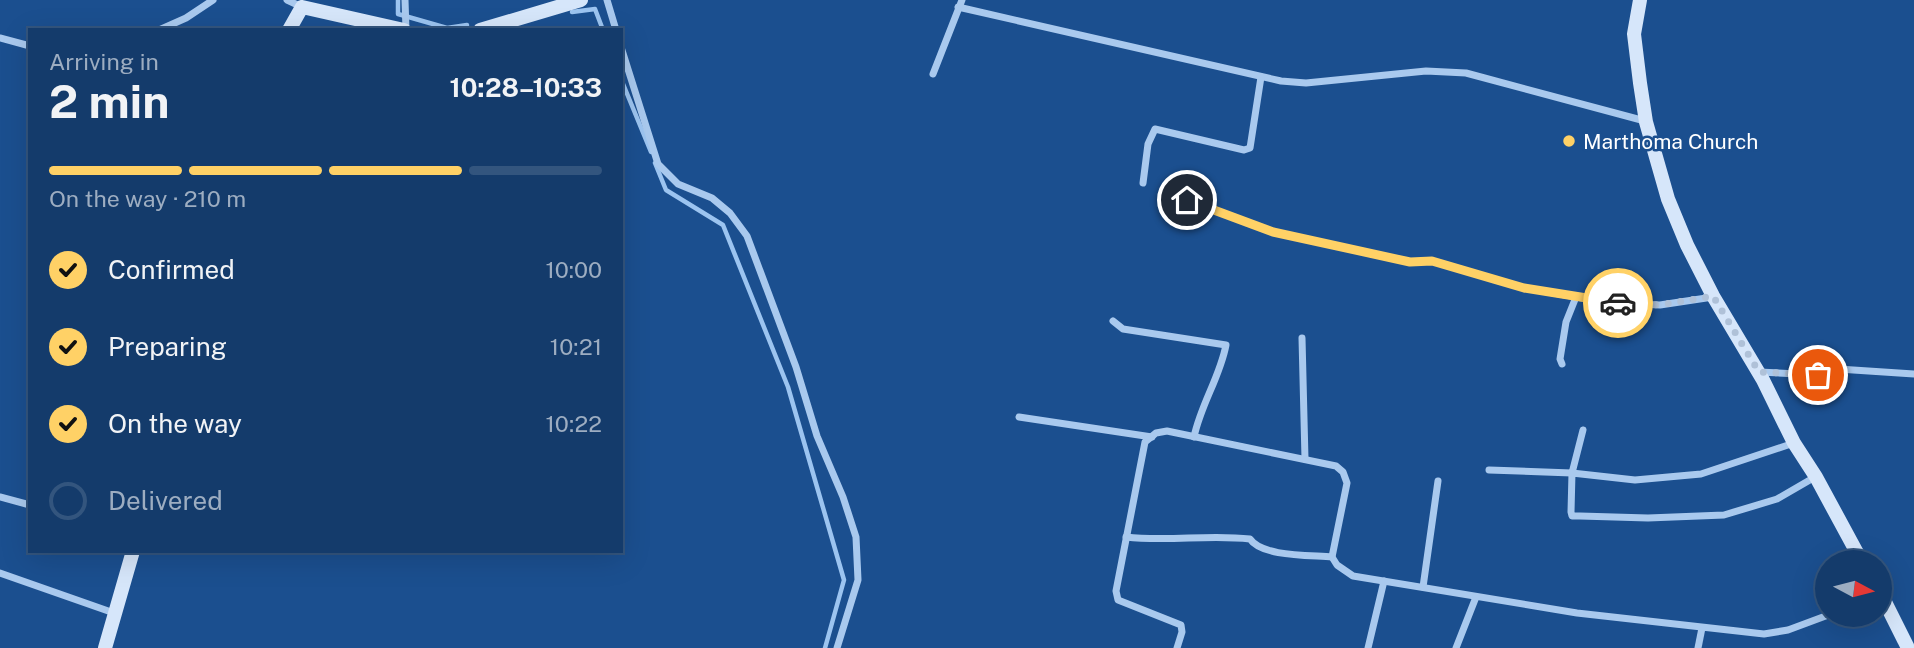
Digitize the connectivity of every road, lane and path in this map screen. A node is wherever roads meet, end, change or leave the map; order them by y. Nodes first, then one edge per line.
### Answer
1 (213, 0) edge
2 (288, 0) edge
3 (405, 0) edge
4 (581, 0) edge
5 (607, 0) edge
6 (1640, 0) edge
7 (960, 4) edge
8 (302, 7) junction
9 (173, 27) edge
10 (290, 28) edge
11 (396, 28) edge
12 (405, 28) edge
13 (487, 28) edge
14 (615, 28) edge
15 (0, 38) edge
16 (28, 45) edge
17 (623, 53) edge
18 (933, 74) dead end
19 (1261, 76) junction
20 (1646, 122) junction
21 (1143, 183) dead end
22 (1187, 200) dead end
23 (1713, 296) junction
24 (1576, 297) junction
25 (1113, 321) dead end
26 (1302, 338) dead end
27 (1562, 364) dead end
28 (1759, 372) junction
29 (1914, 374) edge
30 (1019, 417) dead end
31 (1583, 430) dead end
32 (1152, 437) junction
33 (1194, 437) junction
34 (1794, 443) junction
35 (1306, 459) junction
36 (1489, 470) dead end
37 (1572, 473) junction
38 (1816, 477) junction
39 (1438, 481) dead end
40 (0, 497) edge
41 (28, 504) edge
42 (1126, 537) junction
43 (1856, 550) edge
44 (132, 553) edge
45 (1332, 557) junction
46 (0, 573) edge
47 (1384, 581) junction
48 (1423, 587) junction
49 (1476, 597) junction
50 (114, 612) junction
51 (1892, 618) edge
52 (1815, 620) edge
53 (1702, 628) junction
54 (105, 648) edge
55 (837, 648) edge
56 (1177, 648) edge
57 (1368, 648) edge
58 (1456, 648) edge
59 (1698, 648) edge
60 (1908, 648) edge

1 - 9 street
2 - 8 street
3 - 12 street
4 - 13 street
5 - 14 street
6 - 20 street
7 - 18 street
7 - 19 street
8 - 10 street
8 - 11 street
15 - 16 street
17 - 55 street
19 - 20 street
19 - 21 street
20 - 23 street
22 - 24 street
23 - 24 street
23 - 28 street
24 - 27 street
25 - 33 street
26 - 35 street
28 - 29 street
28 - 34 street
30 - 32 street
31 - 37 street
32 - 33 street
32 - 42 street
33 - 35 street
34 - 37 street
34 - 38 street
35 - 45 street
36 - 37 street
37 - 38 street
38 - 43 street
39 - 48 street
40 - 41 street
42 - 45 street
42 - 56 street
44 - 50 street
45 - 47 street
46 - 50 street
47 - 48 street
47 - 57 street
48 - 49 street
49 - 53 street
49 - 58 street
50 - 54 street
51 - 60 street
52 - 53 street
53 - 59 street

